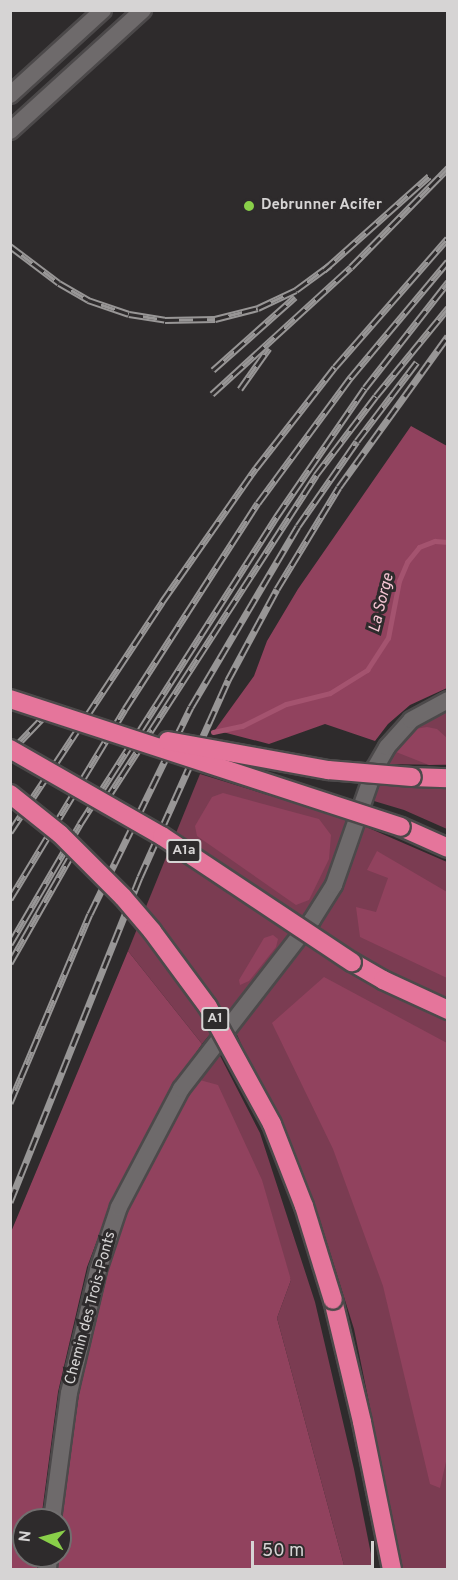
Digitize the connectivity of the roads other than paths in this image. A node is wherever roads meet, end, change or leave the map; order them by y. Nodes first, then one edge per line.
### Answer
1 (103, 10) edge
2 (143, 10) edge
3 (10, 95) edge
4 (10, 131) edge
5 (10, 699) edge
6 (447, 700) edge
7 (101, 729) junction
8 (10, 749) edge
9 (447, 778) edge
10 (10, 794) edge
11 (447, 848) edge
12 (447, 1010) edge
13 (54, 1508) edge
14 (392, 1569) edge

1 - 3 street
2 - 4 street
5 - 7 highway, bridge
6 - 13 street, Chemin des Trois-Ponts
7 - 9 highway, bridge
7 - 11 highway, bridge
8 - 12 highway, A1a, bridge
10 - 14 highway, A1, bridge

